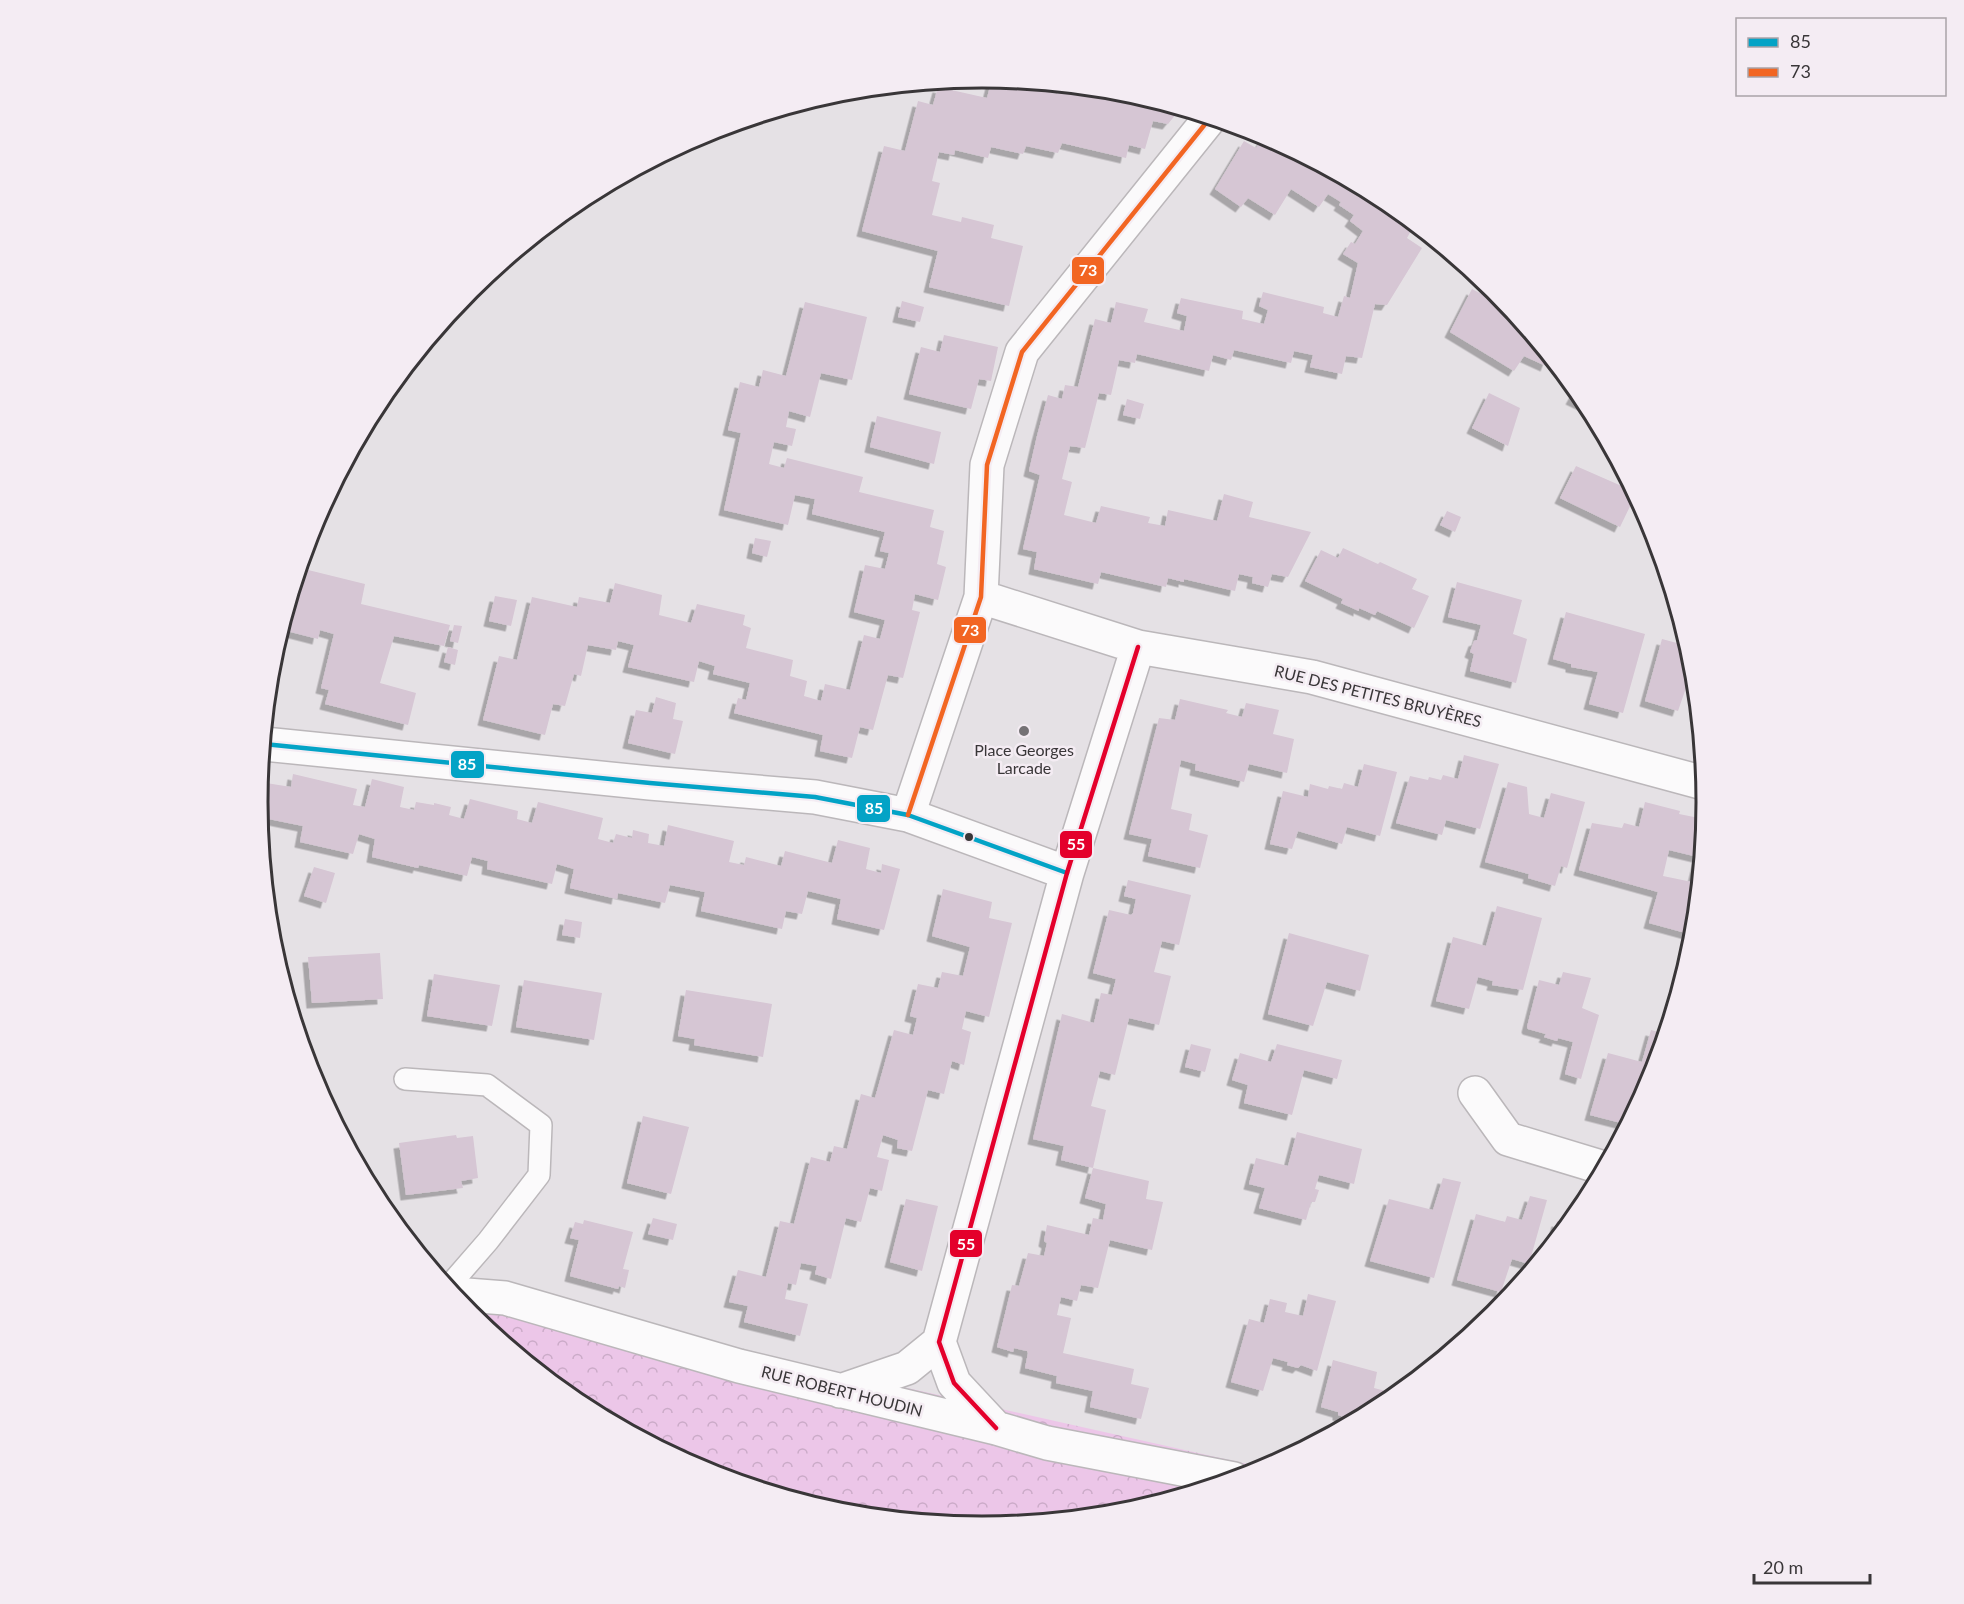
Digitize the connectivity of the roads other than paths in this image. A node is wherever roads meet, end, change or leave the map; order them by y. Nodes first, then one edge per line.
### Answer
1 (1205, 124) edge
2 (981, 597) junction
3 (1138, 647) junction
4 (271, 745) edge
5 (1695, 781) edge
6 (908, 815) junction
7 (1067, 873) junction
8 (405, 1079) dead end
9 (1475, 1093) dead end
10 (1596, 1166) edge
11 (453, 1280) edge
12 (466, 1295) edge
13 (939, 1342) junction
14 (840, 1391) junction
15 (996, 1428) junction
16 (1217, 1476) edge

1 - 2 street
2 - 3 street, RUE DES PETITES BRUYÈRES
2 - 6 street
3 - 5 street, RUE DES PETITES BRUYÈRES
3 - 7 street
4 - 6 street
6 - 7 street
7 - 13 street
8 - 11 lane
9 - 10 street
12 - 14 street, RUE ROBERT HOUDIN
13 - 14 street
13 - 15 street
14 - 15 street, RUE ROBERT HOUDIN
15 - 16 street, RUE ROBERT HOUDIN

